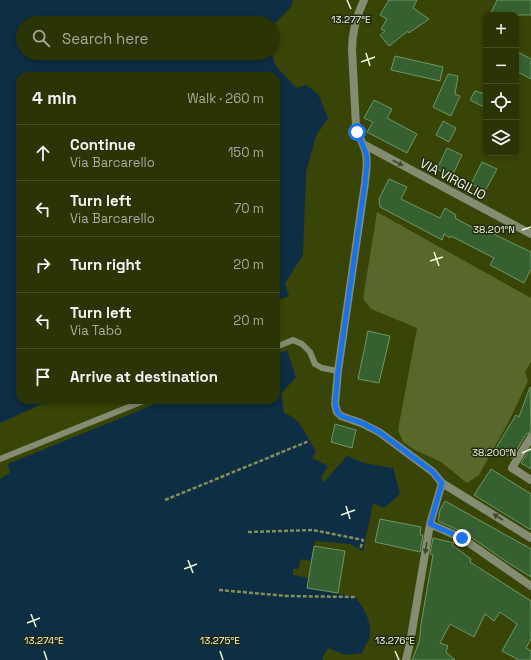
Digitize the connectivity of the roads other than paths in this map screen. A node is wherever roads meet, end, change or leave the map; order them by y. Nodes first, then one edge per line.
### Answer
1 (364, 0) edge
2 (363, 144) junction
3 (531, 234) edge
4 (280, 345) edge
5 (338, 371) junction
6 (136, 404) edge
7 (531, 437) edge
8 (0, 459) edge
9 (531, 480) edge
10 (442, 483) junction
11 (430, 524) junction
12 (531, 538) edge
13 (531, 586) edge
14 (406, 660) edge

1 - 2 street
2 -> 3 street, VIA VIRGILIO
2 - 5 street
4 - 5 lane
5 - 10 street
6 - 8 lane
7 - 9 street
10 - 11 street
12 -> 10 street
11 - 13 street
11 -> 14 street

